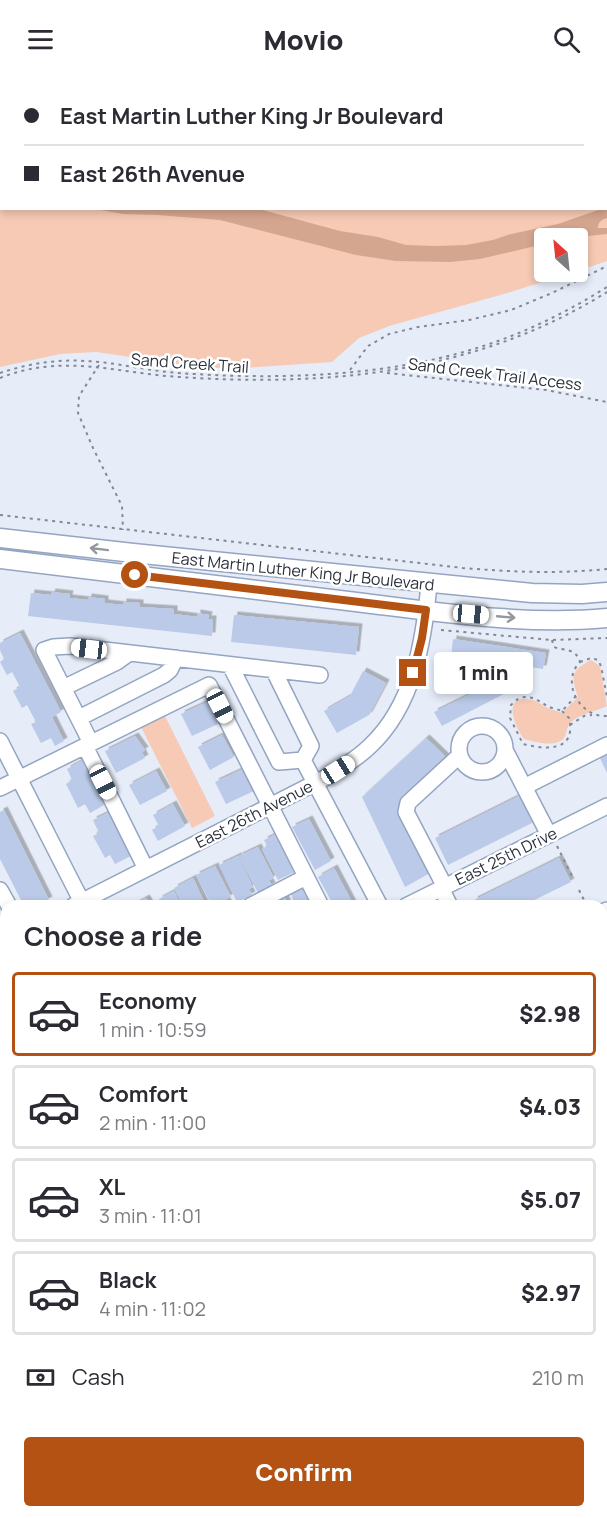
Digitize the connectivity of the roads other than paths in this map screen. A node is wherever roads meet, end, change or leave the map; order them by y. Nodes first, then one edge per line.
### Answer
1 (0, 538) edge
2 (0, 558) edge
3 (429, 584) junction
4 (607, 592) edge
5 (426, 610) junction
6 (607, 618) edge
7 (128, 654) junction
8 (176, 658) junction
9 (230, 665) junction
10 (274, 671) junction
11 (320, 675) dead end
12 (63, 688) junction
13 (79, 718) junction
14 (0, 741) edge
15 (88, 744) junction
16 (607, 745) edge
17 (505, 750) junction
18 (459, 756) junction
19 (303, 760) junction
20 (20, 778) junction
21 (315, 783) junction
22 (524, 787) junction
23 (0, 788) edge
24 (270, 806) junction
25 (607, 806) edge
26 (553, 841) junction
27 (146, 869) junction
28 (306, 877) junction
29 (443, 888) junction
30 (77, 900) edge
31 (88, 900) edge
32 (262, 900) edge
33 (318, 900) edge
34 (377, 900) edge
35 (418, 900) edge
36 (448, 900) edge

3 -> 1 main road, East Martin Luther King Jr Boulevard
2 - 5 main road, East Martin Luther King Jr Boulevard
3 - 4 main road, East Martin Luther King Jr Boulevard
3 - 5 street, East 26th Avenue
5 -> 6 main road, East Martin Luther King Jr Boulevard
5 - 21 street, East 26th Avenue
7 - 8 street
7 - 12 street
7 - 12 street
8 - 9 street
8 - 13 street
9 - 10 street
9 - 19 street
10 - 11 street
10 - 19 street
12 - 13 street
13 - 15 street
14 - 20 street
15 - 20 street
15 - 24 street
15 - 27 street
16 - 22 street
17 - 18 street
17 - 18 street
17 - 22 street
18 - 29 street
19 - 21 street
20 - 23 street
20 - 30 street
21 - 24 street, East 26th Avenue
21 - 34 street
22 - 26 street
24 - 27 street, East 26th Avenue
24 - 28 street
25 - 26 street, East 25th Drive
26 - 29 street, East 25th Drive
27 - 31 street, East 26th Avenue
28 - 32 street
28 - 33 street
29 - 35 street, East 25th Drive
29 - 36 street

